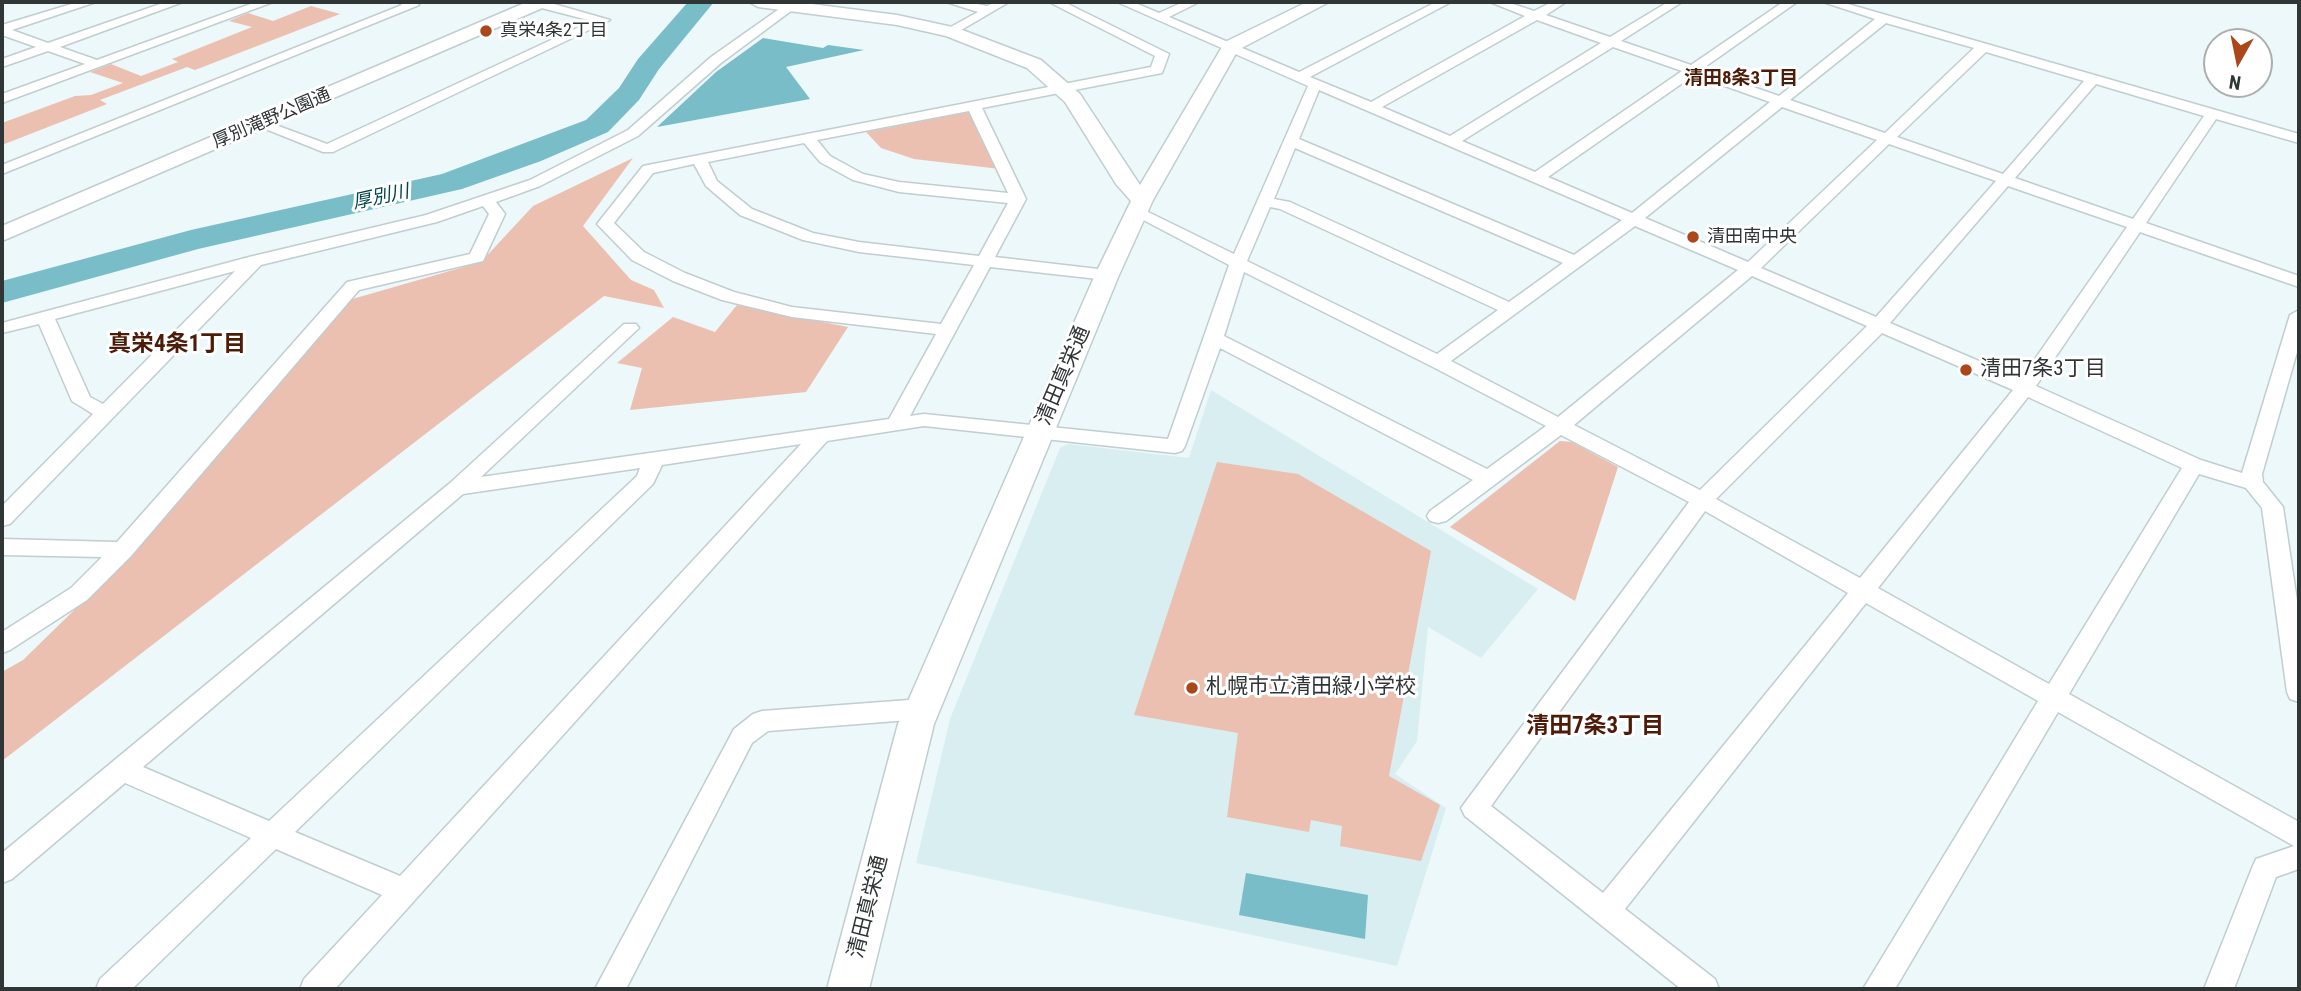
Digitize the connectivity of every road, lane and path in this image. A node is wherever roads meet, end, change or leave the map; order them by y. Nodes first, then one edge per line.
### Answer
1 (90, 2) edge
2 (177, 2) edge
3 (267, 2) edge
4 (404, 2) edge
5 (534, 2) edge
6 (758, 2) edge
7 (952, 2) edge
8 (1003, 2) edge
9 (1055, 2) edge
10 (1123, 2) edge
11 (1193, 2) edge
12 (1320, 2) edge
13 (1445, 2) edge
14 (1496, 2) edge
15 (1560, 2) edge
16 (1676, 2) edge
17 (1791, 2) edge
18 (1829, 2) edge
19 (793, 4) edge
20 (987, 10) junction
21 (1536, 16) junction
22 (1159, 17) junction
23 (1884, 18) junction
24 (2, 30) edge
25 (951, 32) junction
26 (1613, 42) junction
27 (1230, 46) junction
28 (49, 47) junction
29 (1983, 47) junction
30 (2, 63) edge
31 (97, 64) junction
32 (1693, 71) junction
33 (1309, 79) junction
34 (2092, 79) junction
35 (1063, 88) junction
36 (2, 99) edge
37 (1781, 101) junction
38 (974, 106) junction
39 (1373, 107) junction
40 (2211, 114) junction
41 (260, 124) junction
42 (807, 137) junction
43 (1887, 138) junction
44 (2299, 139) edge
45 (1452, 141) junction
46 (1292, 142) junction
47 (699, 159) junction
48 (2, 170) edge
49 (1537, 178) junction
50 (2004, 180) junction
51 (1018, 200) junction
52 (487, 201) junction
53 (1265, 202) junction
54 (1140, 206) junction
55 (1634, 219) junction
56 (2, 224) edge
57 (2137, 226) junction
58 (2, 234) edge
59 (255, 261) junction
60 (1574, 261) junction
61 (986, 262) junction
62 (1238, 262) junction
63 (1750, 269) junction
64 (1107, 275) junction
65 (2299, 282) edge
66 (1510, 309) junction
67 (2299, 314) edge
68 (45, 316) junction
69 (1879, 325) junction
70 (2, 328) edge
71 (630, 328) dead end
72 (947, 330) junction
73 (1214, 338) junction
74 (1438, 362) junction
75 (2025, 388) junction
76 (106, 413) junction
77 (896, 424) junction
78 (1561, 425) junction
79 (1040, 432) junction
80 (820, 436) junction
81 (654, 459) junction
82 (2194, 465) junction
83 (1489, 480) junction
84 (2253, 484) junction
85 (457, 488) junction
86 (1702, 500) junction
87 (1437, 516) dead end
88 (2, 519) edge
89 (2, 547) edge
90 (123, 550) junction
91 (1863, 590) junction
92 (2, 644) edge
93 (2299, 692) edge
94 (2055, 699) junction
95 (922, 709) junction
96 (120, 769) junction
97 (270, 835) junction
98 (2299, 836) edge
99 (2299, 857) edge
100 (2, 870) edge
101 (403, 891) junction
102 (1607, 911) junction
103 (111, 989) edge
104 (315, 989) edge
105 (610, 989) edge
106 (848, 989) edge
107 (1704, 989) edge
108 (1878, 989) edge
109 (2219, 989) edge

1 - 24 street
2 - 28 street
3 - 31 street
4 - 48 street
5 - 41 street, 厚別滝野公園通
5 - 41 street
5 - 56 street, 厚別滝野公園通
6 - 19 street
7 - 20 street
8 - 20 street
9 - 35 street
10 - 22 street
11 - 22 street
12 - 27 street
13 - 33 street
14 - 21 street
15 - 21 street
16 - 26 street
17 - 32 street
18 - 23 street
19 - 25 street
19 - 52 street
20 - 25 street
21 - 26 street
21 - 39 street
22 - 27 street
23 - 29 street
23 - 37 street
24 - 28 street
25 - 35 street
26 - 32 street
26 - 45 street
27 - 33 street
27 - 54 street, 清田真栄通
28 - 30 street
28 - 31 street
29 - 34 street
29 - 43 street
31 - 36 street
32 - 37 street
32 - 49 street
33 - 39 street
33 - 46 street
34 - 40 street
34 - 50 street
35 - 38 street
35 - 54 street
37 - 43 street
37 - 55 street
38 - 42 street
38 - 51 street
39 - 45 street
40 - 44 street
40 - 57 street
41 - 58 street, 厚別滝野公園通
42 - 47 street
42 - 51 street
43 - 50 street
43 - 63 street
45 - 49 street
46 - 53 street
46 - 60 street
47 - 61 street
47 - 72 street
49 - 55 street
50 - 57 street
50 - 69 street
51 - 61 street
52 - 59 street
52 - 90 street
53 - 62 street
53 - 66 street
54 - 62 street
54 - 64 street, 清田真栄通
55 - 60 street
55 - 63 street
57 - 65 street
57 - 75 street
59 - 68 street
59 - 76 street
60 - 66 street
61 - 64 street
61 - 72 street
62 - 73 street
62 - 74 street
63 - 69 street
63 - 78 street
64 - 79 street, 清田真栄通
66 - 74 street
67 - 84 street
68 - 70 street
68 - 76 street
69 - 75 street
69 - 86 street
71 - 85 street
72 - 77 street
73 - 79 street
73 - 83 street
74 - 78 street
75 - 82 street
75 - 91 street
76 - 88 street
77 - 79 street
77 - 80 street
78 - 83 street
78 - 86 street
79 - 95 street, 清田真栄通
80 - 81 street
80 - 101 street
81 - 85 street
81 - 97 street
82 - 84 street
82 - 94 street
83 - 87 street
84 - 93 street
85 - 96 street
86 - 91 street
86 - 102 street
89 - 90 street
90 - 92 street
91 - 94 street
91 - 102 street
94 - 98 street
94 - 108 street
95 - 105 street
95 - 106 street, 清田真栄通
96 - 97 street
96 - 100 street
97 - 101 street
97 - 103 street
99 - 109 street
101 - 104 street
102 - 107 street

